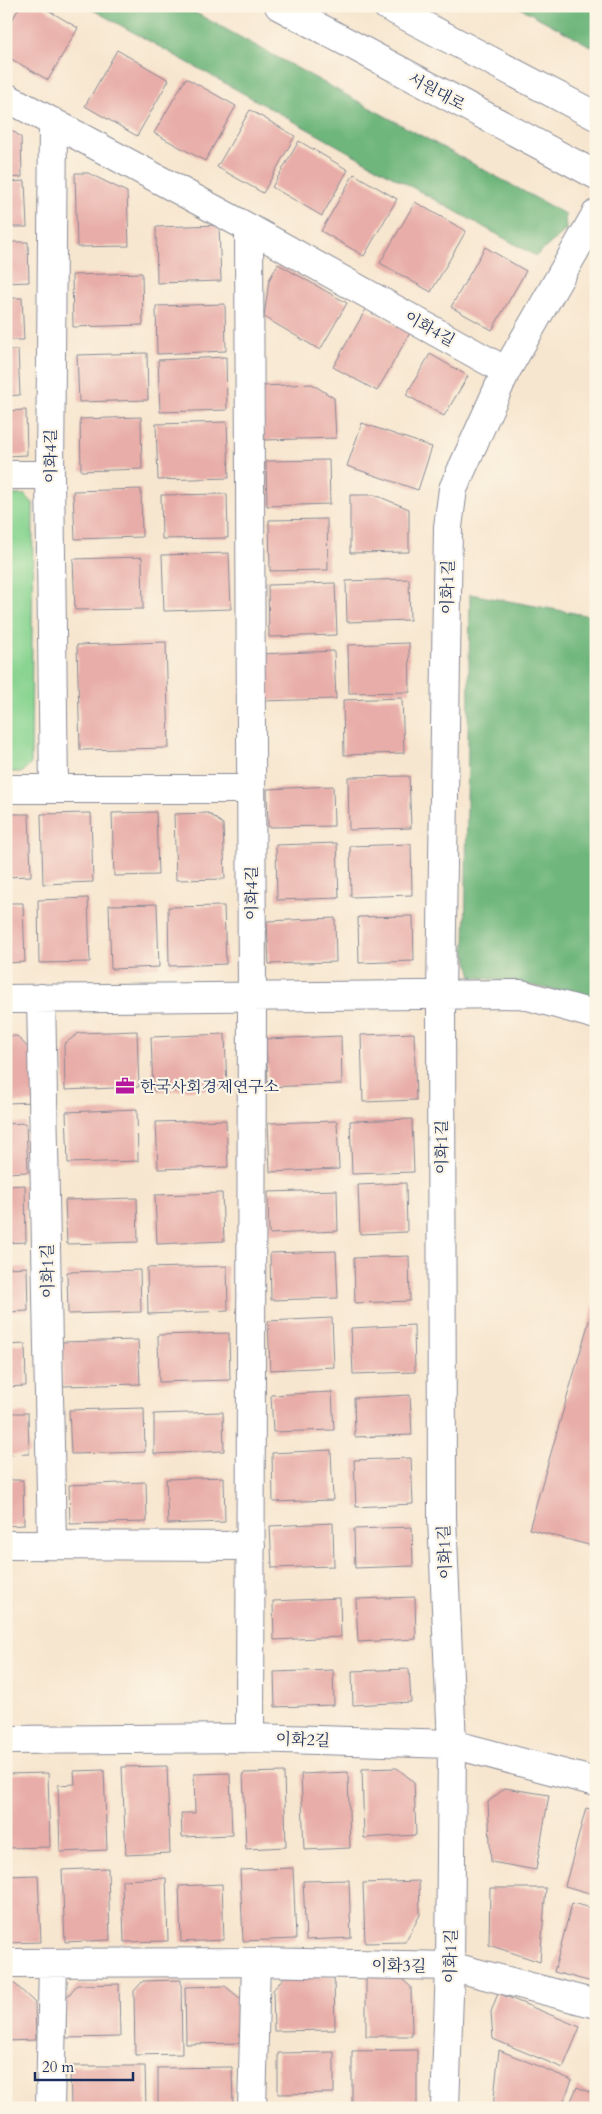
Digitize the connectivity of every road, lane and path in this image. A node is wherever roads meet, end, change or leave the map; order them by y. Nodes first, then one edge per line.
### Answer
1 (279, 6) edge
2 (387, 6) edge
3 (6, 97) edge
4 (596, 116) edge
5 (53, 122) junction
6 (596, 175) edge
7 (596, 214) edge
8 (249, 228) junction
9 (506, 371) junction
10 (50, 474) junction
11 (6, 475) edge
12 (6, 789) edge
13 (54, 789) junction
14 (251, 789) junction
15 (441, 995) junction
16 (252, 997) junction
17 (42, 998) junction
18 (6, 999) edge
19 (596, 1015) edge
20 (52, 1544) junction
21 (6, 1545) edge
22 (251, 1546) junction
23 (250, 1738) junction
24 (6, 1740) edge
25 (452, 1744) junction
26 (596, 1782) edge
27 (256, 1962) junction
28 (6, 1963) edge
29 (53, 1963) junction
30 (450, 1966) junction
31 (596, 2004) edge
32 (50, 2108) edge
33 (252, 2108) edge
34 (445, 2108) edge

1 - 6 street, 서원대로
2 - 4 street
3 - 5 street, 이화4길
5 - 8 street, 이화4길
5 - 10 street, 이화4길
7 - 9 street, 이화1길
8 - 9 street, 이화4길
8 - 14 street, 이화4길
9 - 15 street, 이화1길
10 - 11 street
10 - 13 street, 이화4길
12 - 13 street
13 - 14 street
14 - 16 street, 이화4길
15 - 16 street
15 - 19 street
15 - 25 street, 이화1길
16 - 17 street
16 - 22 street
17 - 18 street
17 - 20 street, 이화1길
20 - 21 street
20 - 22 street
22 - 23 street
23 - 24 street, 이화2길
23 - 25 street, 이화2길
25 - 26 street, 이화2길
25 - 30 street, 이화1길
27 - 29 street, 이화3길
27 - 30 street, 이화3길
27 - 33 street
28 - 29 street, 이화3길
29 - 32 street
30 - 31 street, 이화3길
30 - 34 street, 이화1길

